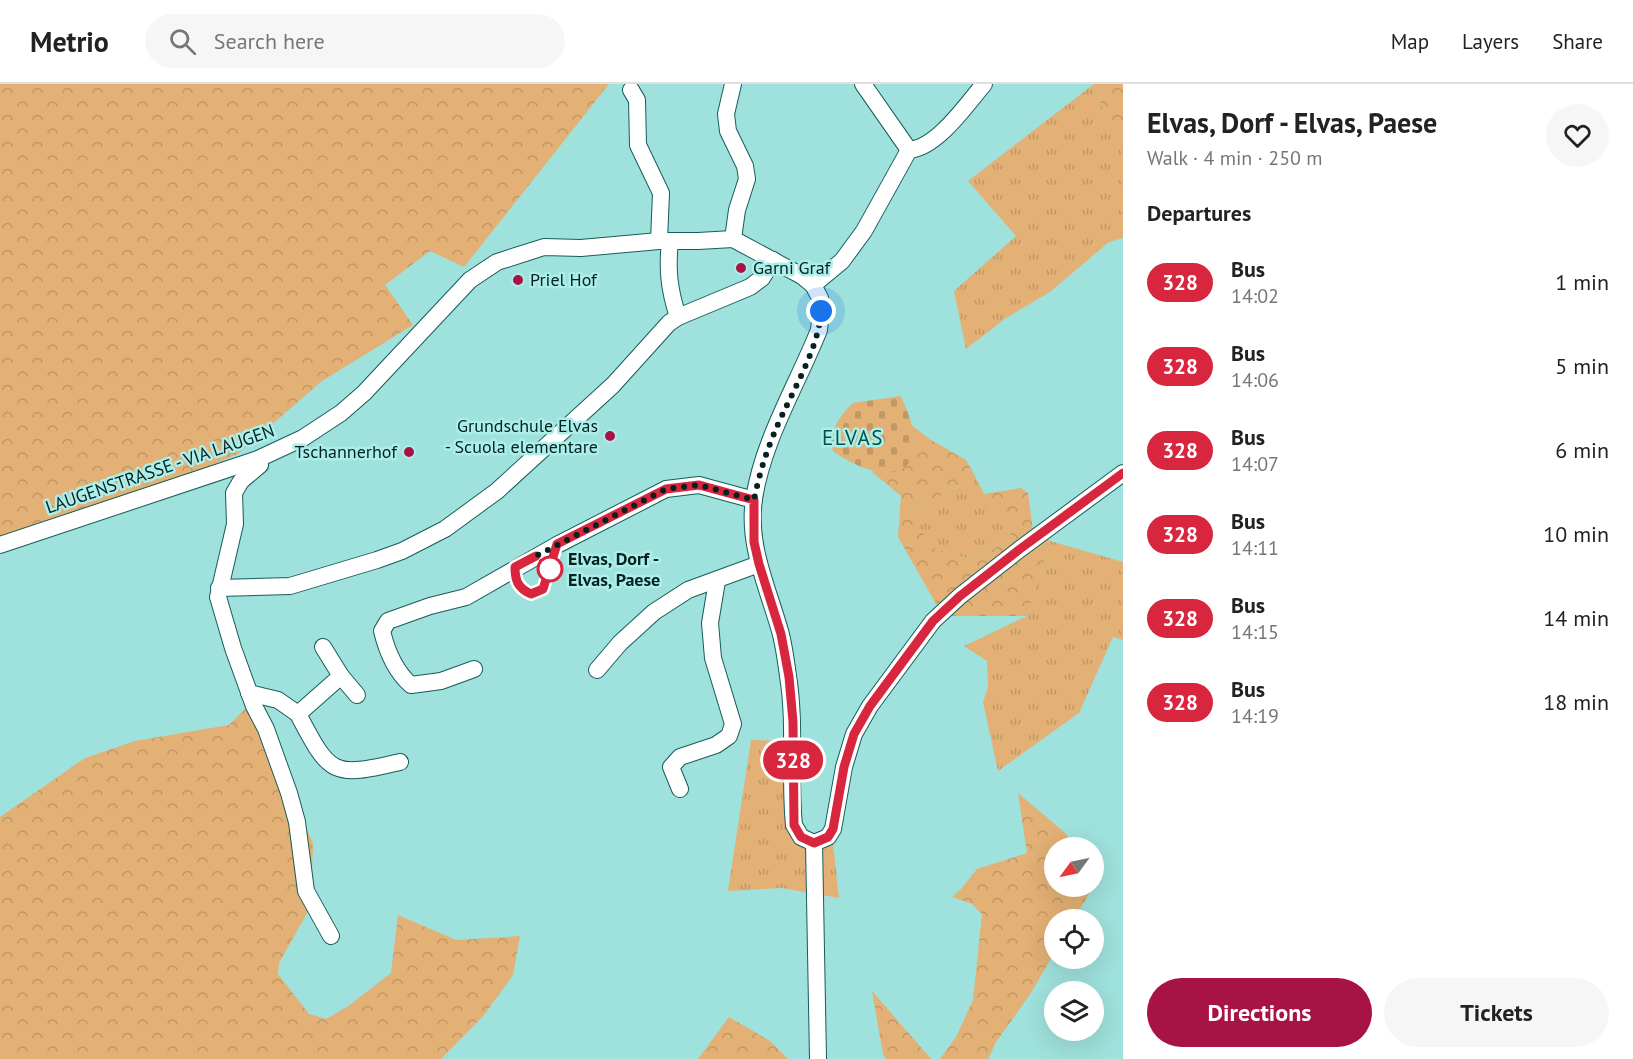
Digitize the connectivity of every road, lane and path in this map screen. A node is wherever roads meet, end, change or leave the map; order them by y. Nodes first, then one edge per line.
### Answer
1 (733, 84) edge
2 (862, 84) edge
3 (984, 84) edge
4 (631, 90) dead end
5 (909, 150) junction
6 (733, 238) junction
7 (665, 241) junction
8 (773, 260) junction
9 (813, 285) junction
10 (678, 317) junction
11 (258, 459) junction
12 (219, 472) junction
13 (1123, 473) edge
14 (234, 493) junction
15 (754, 500) junction
16 (0, 545) edge
17 (759, 564) junction
18 (717, 581) junction
19 (219, 588) junction
20 (323, 647) dead end
21 (474, 669) dead end
22 (597, 670) dead end
23 (341, 676) junction
24 (249, 693) junction
25 (357, 695) dead end
26 (298, 714) junction
27 (400, 762) dead end
28 (680, 789) dead end
29 (814, 843) junction
30 (331, 936) dead end
31 (818, 1059) edge

1 - 6 street
2 - 5 street
3 - 5 street
4 - 7 street
5 - 9 street
6 - 7 street, LAUGENSTRASSE - VIA LAUGEN
6 - 8 street
7 - 10 street
7 - 11 street, LAUGENSTRASSE - VIA LAUGEN
8 - 9 street
8 - 10 street
9 - 15 street
10 - 19 street
11 - 12 street, LAUGENSTRASSE - VIA LAUGEN
11 - 14 street
12 - 14 street
12 - 16 street, LAUGENSTRASSE - VIA LAUGEN
13 - 29 street
14 - 19 street
15 - 17 street
15 - 21 street
17 - 18 street
17 - 29 street
18 - 22 street
18 - 28 street
19 - 24 street
20 - 23 street
23 - 25 street
23 - 26 street
24 - 26 street
24 - 30 street
26 - 27 street
29 - 31 street

